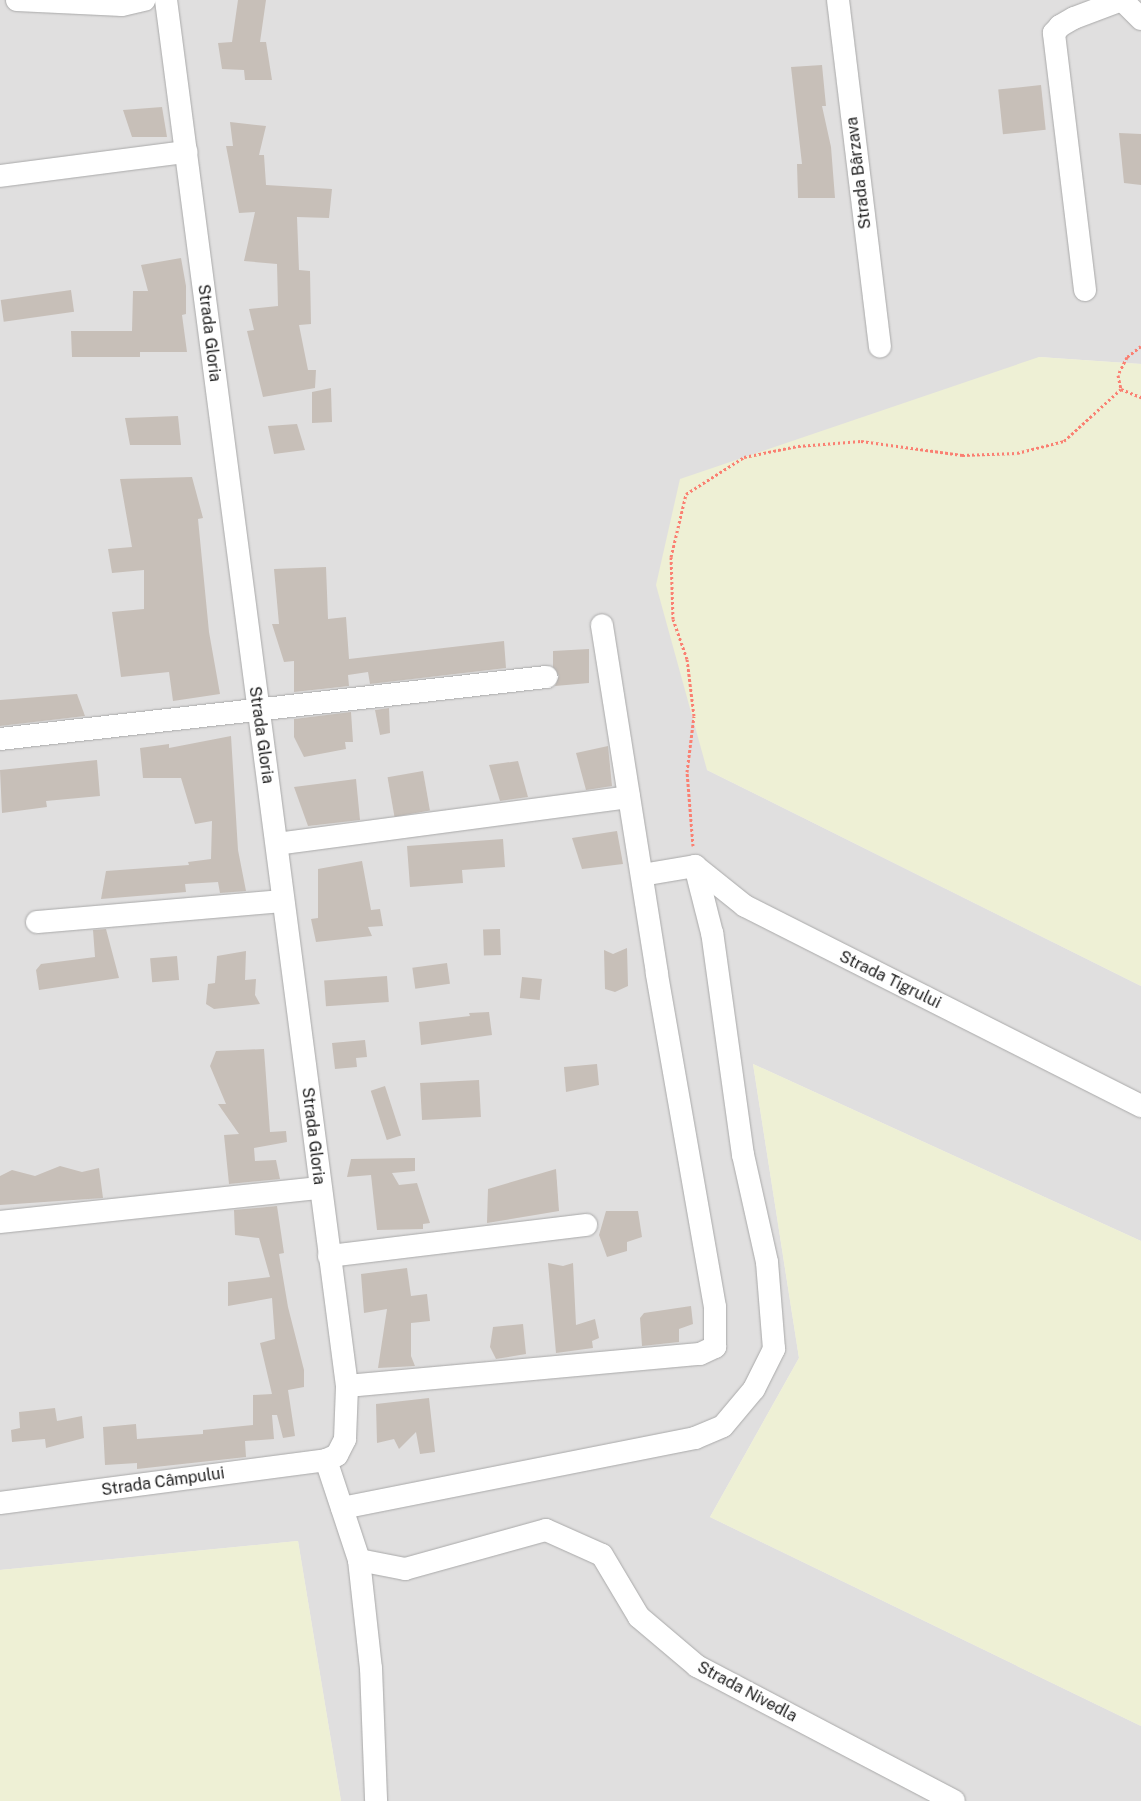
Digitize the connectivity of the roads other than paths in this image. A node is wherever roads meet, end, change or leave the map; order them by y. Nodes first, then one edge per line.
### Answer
1 (17, 0) edge
2 (144, 0) edge
3 (166, 0) edge
4 (838, 0) edge
5 (1122, 0) edge
6 (1141, 19) edge
7 (186, 152) junction
8 (0, 176) edge
9 (1085, 290) dead end
10 (880, 346) dead end
11 (602, 625) dead end
12 (546, 676) dead end
13 (257, 710) junction
14 (0, 739) edge
15 (629, 797) junction
16 (276, 844) junction
17 (696, 866) junction
18 (642, 875) junction
19 (283, 901) junction
20 (37, 922) dead end
21 (1141, 1106) edge
22 (320, 1188) junction
23 (0, 1222) edge
24 (586, 1225) dead end
25 (329, 1256) junction
26 (347, 1386) junction
27 (326, 1460) junction
28 (0, 1503) edge
29 (342, 1508) junction
30 (359, 1560) junction
31 (376, 1801) edge
32 (954, 1801) edge

1 - 2 street
3 - 7 street, Strada Gloria
4 - 10 street, Strada Bârzava
5 - 6 street
5 - 9 street
7 - 8 street
7 - 13 street, Strada Gloria
11 - 15 street
12 - 13 street
13 - 14 street
13 - 16 street, Strada Gloria
15 - 16 street
15 - 18 street
16 - 19 street, Strada Gloria
17 - 18 street
17 - 21 street, Strada Tigrului
17 - 29 street
18 - 26 street
19 - 20 street
19 - 22 street, Strada Gloria
22 - 23 street
22 - 25 street, Strada Gloria
24 - 25 street
25 - 26 street, Strada Gloria
26 - 27 street, Strada Gloria
27 - 28 street, Strada Câmpului
27 - 29 street
29 - 30 street
30 - 31 street
30 - 32 street, Strada Nivedla

